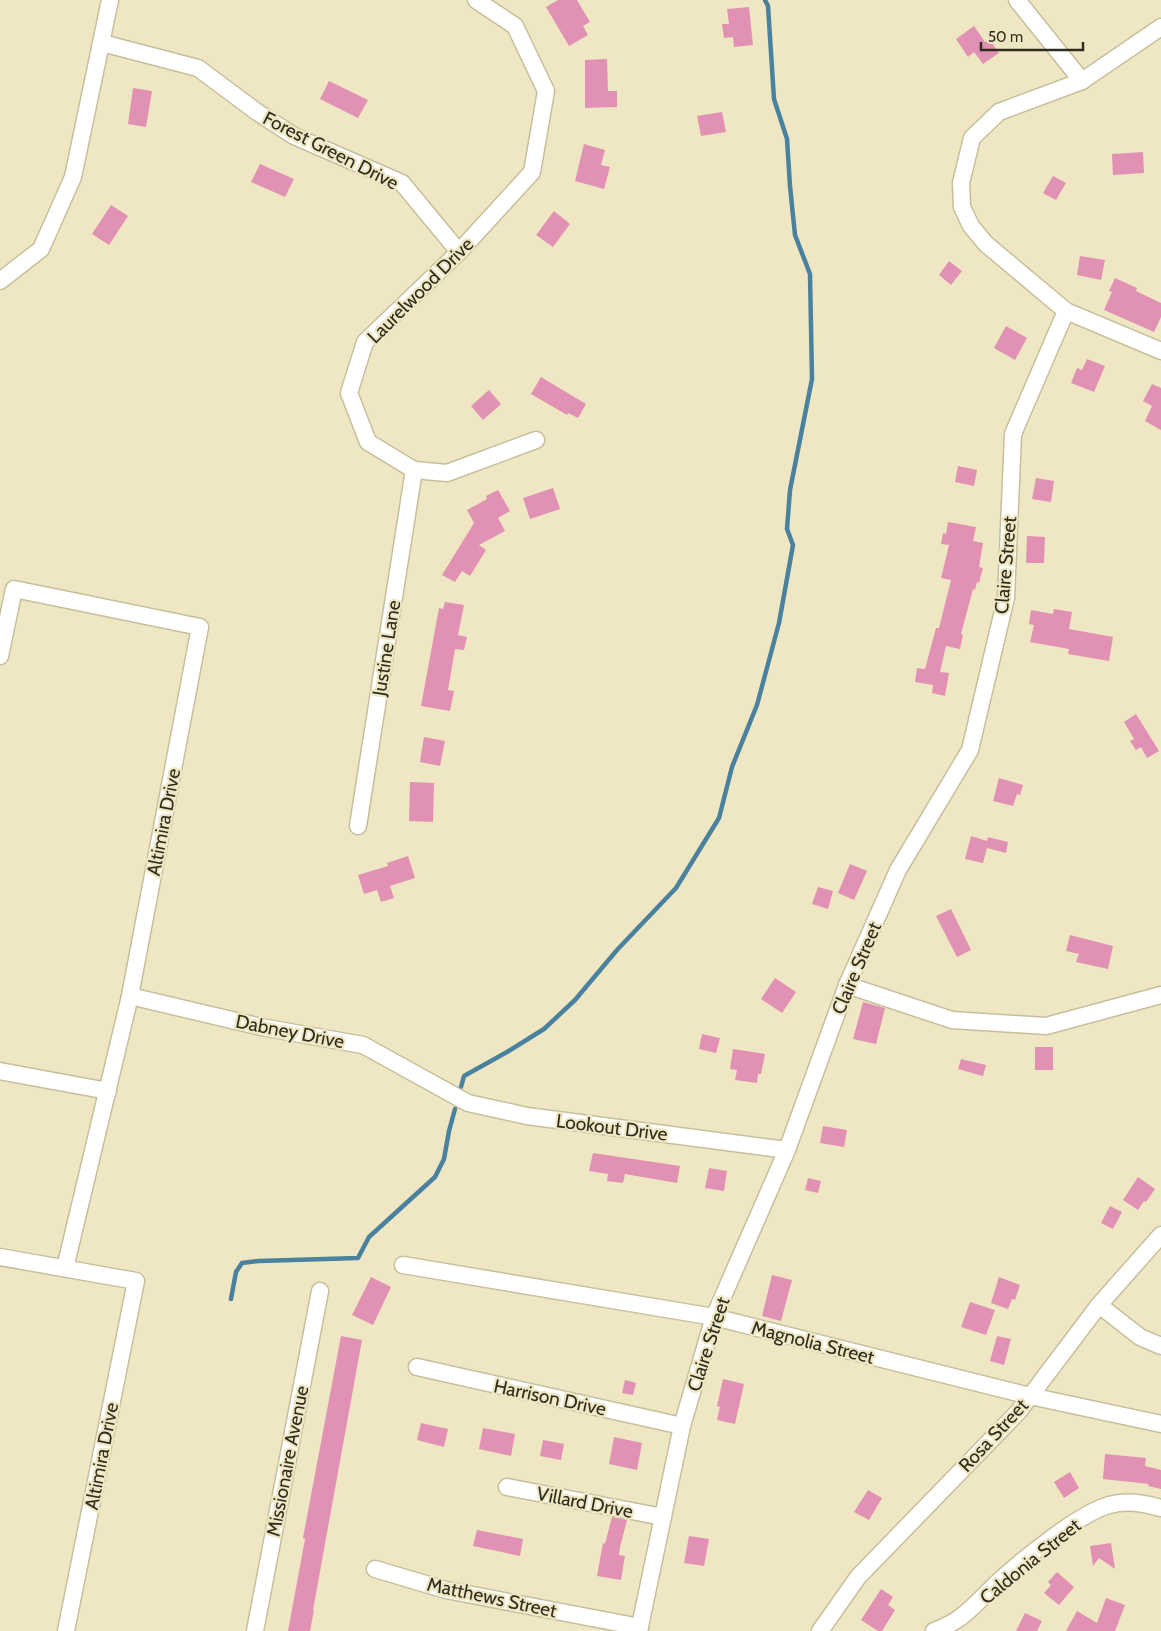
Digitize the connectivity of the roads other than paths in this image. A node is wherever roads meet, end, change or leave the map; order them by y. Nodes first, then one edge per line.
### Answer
1 (110, 0) edge
2 (476, 0) edge
3 (1017, 0) edge
4 (1161, 27) edge
5 (102, 43) junction
6 (1082, 81) junction
7 (459, 252) junction
8 (0, 281) edge
9 (1066, 311) junction
10 (1161, 351) edge
11 (536, 440) dead end
12 (414, 470) junction
13 (0, 656) edge
14 (358, 826) dead end
15 (847, 985) junction
16 (1161, 995) edge
17 (130, 996) junction
18 (0, 1071) edge
19 (441, 1089) joint
20 (108, 1091) junction
21 (787, 1150) junction
22 (1161, 1235) edge
23 (0, 1257) edge
24 (403, 1265) dead end
25 (64, 1268) junction
26 (320, 1291) dead end
27 (1099, 1306) junction
28 (714, 1317) junction
29 (1161, 1346) edge
30 (417, 1367) dead end
31 (1030, 1396) junction
32 (1161, 1424) edge
33 (682, 1426) junction
34 (507, 1487) dead end
35 (1161, 1508) edge
36 (663, 1517) junction
37 (375, 1569) dead end
38 (953, 1628) edge
39 (639, 1629) edge
40 (66, 1631) edge
41 (255, 1631) edge
42 (820, 1631) edge
43 (934, 1631) edge

1 - 5 street
2 - 7 street, Laurelwood Drive
3 - 6 street
4 - 6 street
5 - 7 street, Forest Green Drive
5 - 8 street
6 - 9 street
7 - 12 street, Laurelwood Drive
9 - 10 street
9 - 15 street, Claire Street
11 - 12 street, Laurelwood Drive
12 - 14 street, Justine Lane
13 - 17 street, Altimira Drive
15 - 16 street
15 - 21 street, Claire Street
17 - 19 street, Dabney Drive
17 - 20 street, Altimira Drive
18 - 20 street
19 - 21 street, Lookout Drive
20 - 25 street, Altimira Drive
21 - 28 street, Claire Street
22 - 27 street, Rosa Street
23 - 25 street
24 - 28 street, Magnolia Street
25 - 40 street, Altimira Drive
26 - 41 street, Missionaire Avenue
27 - 29 street
27 - 31 street, Rosa Street
28 - 31 street, Magnolia Street
28 - 33 street, Claire Street
30 - 33 street, Harrison Drive
31 - 32 street, Magnolia Street
31 - 42 street, Rosa Street
33 - 36 street, Claire Street
34 - 36 street, Villard Drive
35 - 38 street, Caldonia Street
36 - 39 street, Claire Street
37 - 39 street, Matthews Street
38 - 43 street, Caldonia Street

